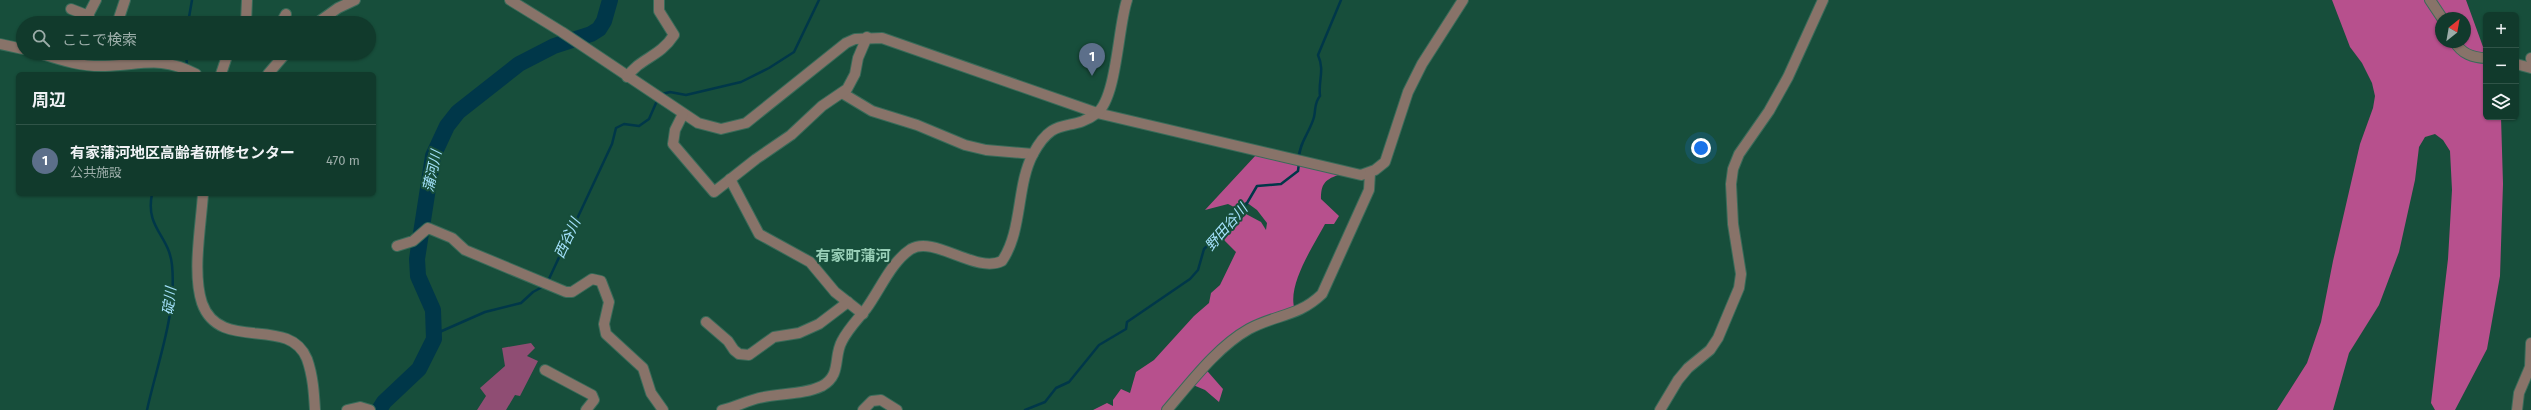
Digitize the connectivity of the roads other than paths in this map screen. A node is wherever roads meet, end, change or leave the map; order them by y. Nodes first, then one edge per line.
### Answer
1 (96, 0) edge
2 (125, 0) edge
3 (247, 0) edge
4 (355, 0) edge
5 (510, 0) edge
6 (659, 0) edge
7 (1127, 0) edge
8 (1464, 0) edge
9 (1823, 0) edge
10 (2430, 0) edge
11 (71, 8) dead end
12 (2438, 12) edge
13 (82, 16) edge
14 (89, 16) edge
15 (120, 16) edge
16 (246, 16) edge
17 (327, 16) edge
18 (868, 37) junction
19 (0, 44) edge
20 (16, 47) edge
21 (2462, 48) edge
22 (2483, 57) edge
23 (78, 60) edge
24 (121, 60) edge
25 (145, 60) edge
26 (226, 60) edge
27 (280, 60) edge
28 (2519, 65) edge
29 (2531, 68) edge
30 (191, 72) edge
31 (223, 72) edge
32 (270, 72) edge
33 (627, 77) junction
34 (842, 93) junction
35 (1097, 113) junction
36 (683, 114) junction
37 (1033, 154) junction
38 (1370, 173) junction
39 (730, 179) junction
40 (203, 196) edge
41 (397, 246) dead end
42 (848, 302) junction
43 (863, 314) junction
44 (706, 322) dead end
45 (2531, 343) edge
46 (545, 370) dead end
47 (738, 408) edge
48 (315, 410) edge
49 (347, 410) edge
50 (370, 410) edge
51 (586, 410) edge
52 (663, 410) edge
53 (722, 410) edge
54 (863, 410) edge
55 (897, 410) edge
56 (1167, 410) edge
57 (1660, 410) edge
58 (2517, 410) edge

1 - 14 street
2 - 15 street
3 - 16 street
4 - 17 street
5 - 33 street
6 - 33 street
7 - 35 street
8 - 38 street
9 - 57 street
10 - 12 street
11 - 13 street
18 - 34 street
18 - 35 street
18 - 36 street
19 - 20 street
21 - 22 street
23 - 24 street
25 - 30 street
26 - 31 street
27 - 32 street
28 - 29 street
33 - 36 street
34 - 37 street
34 - 39 street
35 - 37 street
35 - 38 street
36 - 39 street
37 - 43 street
38 - 56 street
39 - 42 street
40 - 48 street
41 - 52 street
42 - 43 street
42 - 44 street
43 - 47 street
45 - 58 street
46 - 51 street
47 - 53 street
49 - 50 street
54 - 55 street

